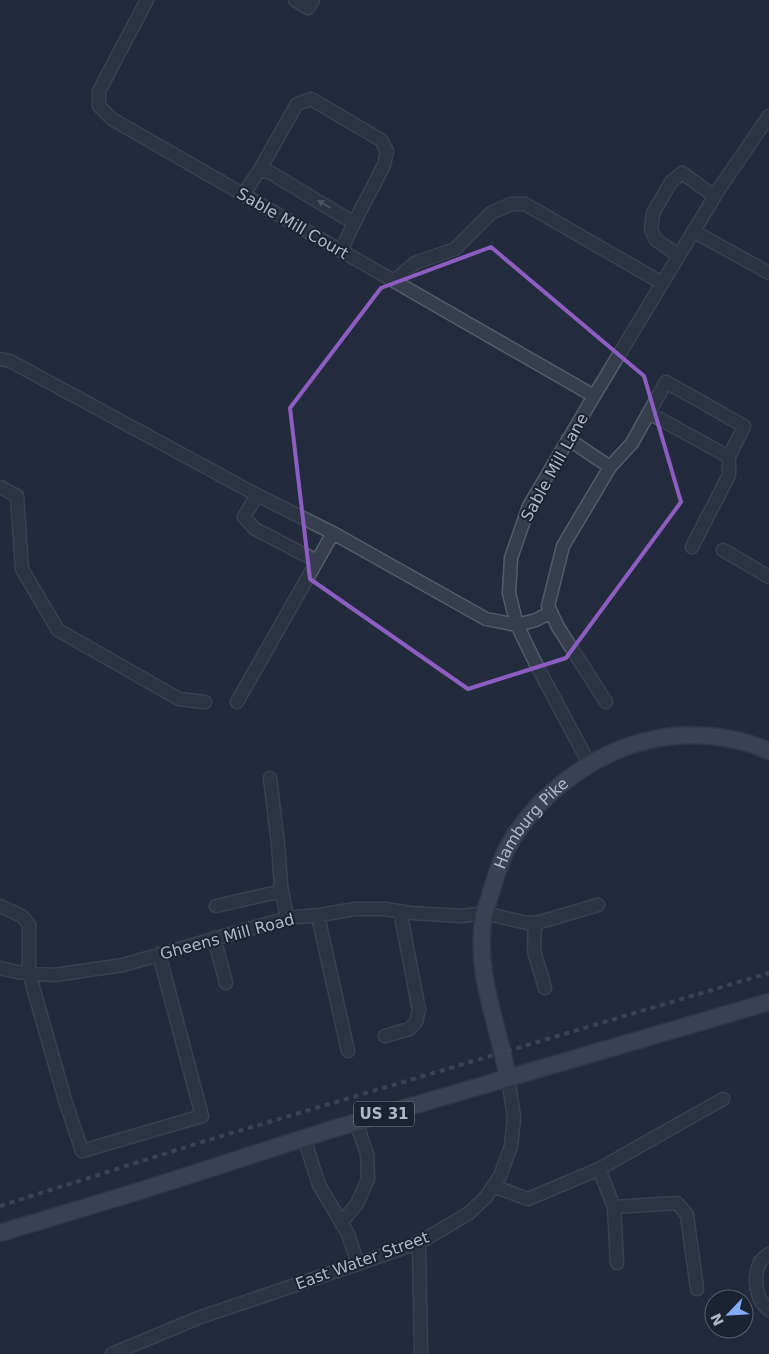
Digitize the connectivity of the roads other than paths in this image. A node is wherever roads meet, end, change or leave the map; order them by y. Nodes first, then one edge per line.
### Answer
1 (148, 0) edge
2 (295, 0) edge
3 (313, 0) edge
4 (769, 116) edge
5 (260, 169) junction
6 (718, 191) junction
7 (243, 195) junction
8 (354, 223) junction
9 (693, 231) junction
10 (341, 251) junction
11 (678, 256) junction
12 (769, 273) edge
13 (394, 281) junction
14 (662, 283) junction
15 (0, 359) edge
16 (594, 396) junction
17 (649, 413) junction
18 (568, 439) junction
19 (729, 457) junction
20 (610, 467) junction
21 (0, 487) edge
22 (256, 495) junction
23 (333, 533) junction
24 (692, 547) dead end
25 (723, 550) dead end
26 (316, 561) junction
27 (769, 577) edge
28 (551, 612) junction
29 (517, 625) junction
30 (205, 702) dead end
31 (237, 702) dead end
32 (606, 702) dead end
33 (769, 751) edge
34 (590, 765) junction
35 (270, 778) dead end
36 (282, 891) junction
37 (598, 905) dead end
38 (0, 906) edge
39 (216, 906) dead end
40 (400, 911) junction
41 (484, 913) junction
42 (318, 916) junction
43 (287, 918) junction
44 (535, 922) junction
45 (214, 938) junction
46 (160, 954) junction
47 (0, 968) edge
48 (29, 973) junction
49 (226, 983) dead end
50 (545, 988) dead end
51 (769, 1002) edge
52 (385, 1036) dead end
53 (348, 1051) dead end
54 (508, 1078) junction
55 (723, 1100) dead end
56 (356, 1122) junction
57 (304, 1138) junction
58 (599, 1169) junction
59 (493, 1186) junction
60 (614, 1207) junction
61 (341, 1223) junction
62 (0, 1233) edge
63 (419, 1243) junction
64 (769, 1254) edge
65 (616, 1263) dead end
66 (358, 1264) junction
67 (697, 1289) dead end
68 (769, 1310) edge
69 (112, 1354) edge
70 (421, 1354) edge

1 - 7 street, Sable Mill Court
2 - 3 street
4 - 6 street, Sable Mill Lane
5 - 7 street
8 -> 5 street
5 - 8 street
6 - 9 street, Sable Mill Lane
6 - 11 street
7 - 10 street, Sable Mill Court
8 - 10 street
9 - 11 street, Sable Mill Lane
9 - 12 street
10 - 13 street, Sable Mill Court
11 - 14 street, Sable Mill Lane
13 - 14 street
13 - 16 street, Sable Mill Court
14 - 16 street, Sable Mill Lane
15 - 22 street
16 - 18 street, Sable Mill Lane
17 - 19 street
17 - 19 street
17 - 20 street
18 - 20 street
18 - 29 street, Sable Mill Lane
19 - 24 street
20 - 28 street
21 - 30 street
22 - 23 street
22 - 26 street
23 - 26 street
23 - 29 street
25 - 27 street
26 - 31 street
28 - 29 street
28 - 32 street
29 - 34 street, Sable Mill Lane
33 - 34 main road, Hamburg Pike
34 - 41 main road, Hamburg Pike
35 - 36 street
36 - 39 street
36 - 43 street
37 - 44 street, Gheens Mill Road
38 - 48 street
40 - 41 street, Gheens Mill Road
40 - 42 street, Gheens Mill Road
40 - 52 street
41 - 44 street, Gheens Mill Road
41 - 54 main road, Hamburg Pike
42 - 43 street, Gheens Mill Road
42 - 53 street
43 - 45 street, Gheens Mill Road
44 - 50 street
45 - 46 street, Gheens Mill Road
45 - 49 street
46 - 48 street, Gheens Mill Road
46 - 48 street
47 - 48 street, Gheens Mill Road
51 - 54 main road, US 31
54 - 56 main road, US 31
54 - 59 street, East Water Street
55 - 58 street
56 - 57 main road, US 31
56 - 61 street
57 - 61 street
57 - 62 main road, US 31
58 - 59 street
58 - 60 street
59 - 63 street, East Water Street
60 - 65 street
60 - 67 street
61 - 66 street
63 - 66 street, East Water Street
63 - 70 street
64 - 68 street
66 - 69 street, East Water Street

